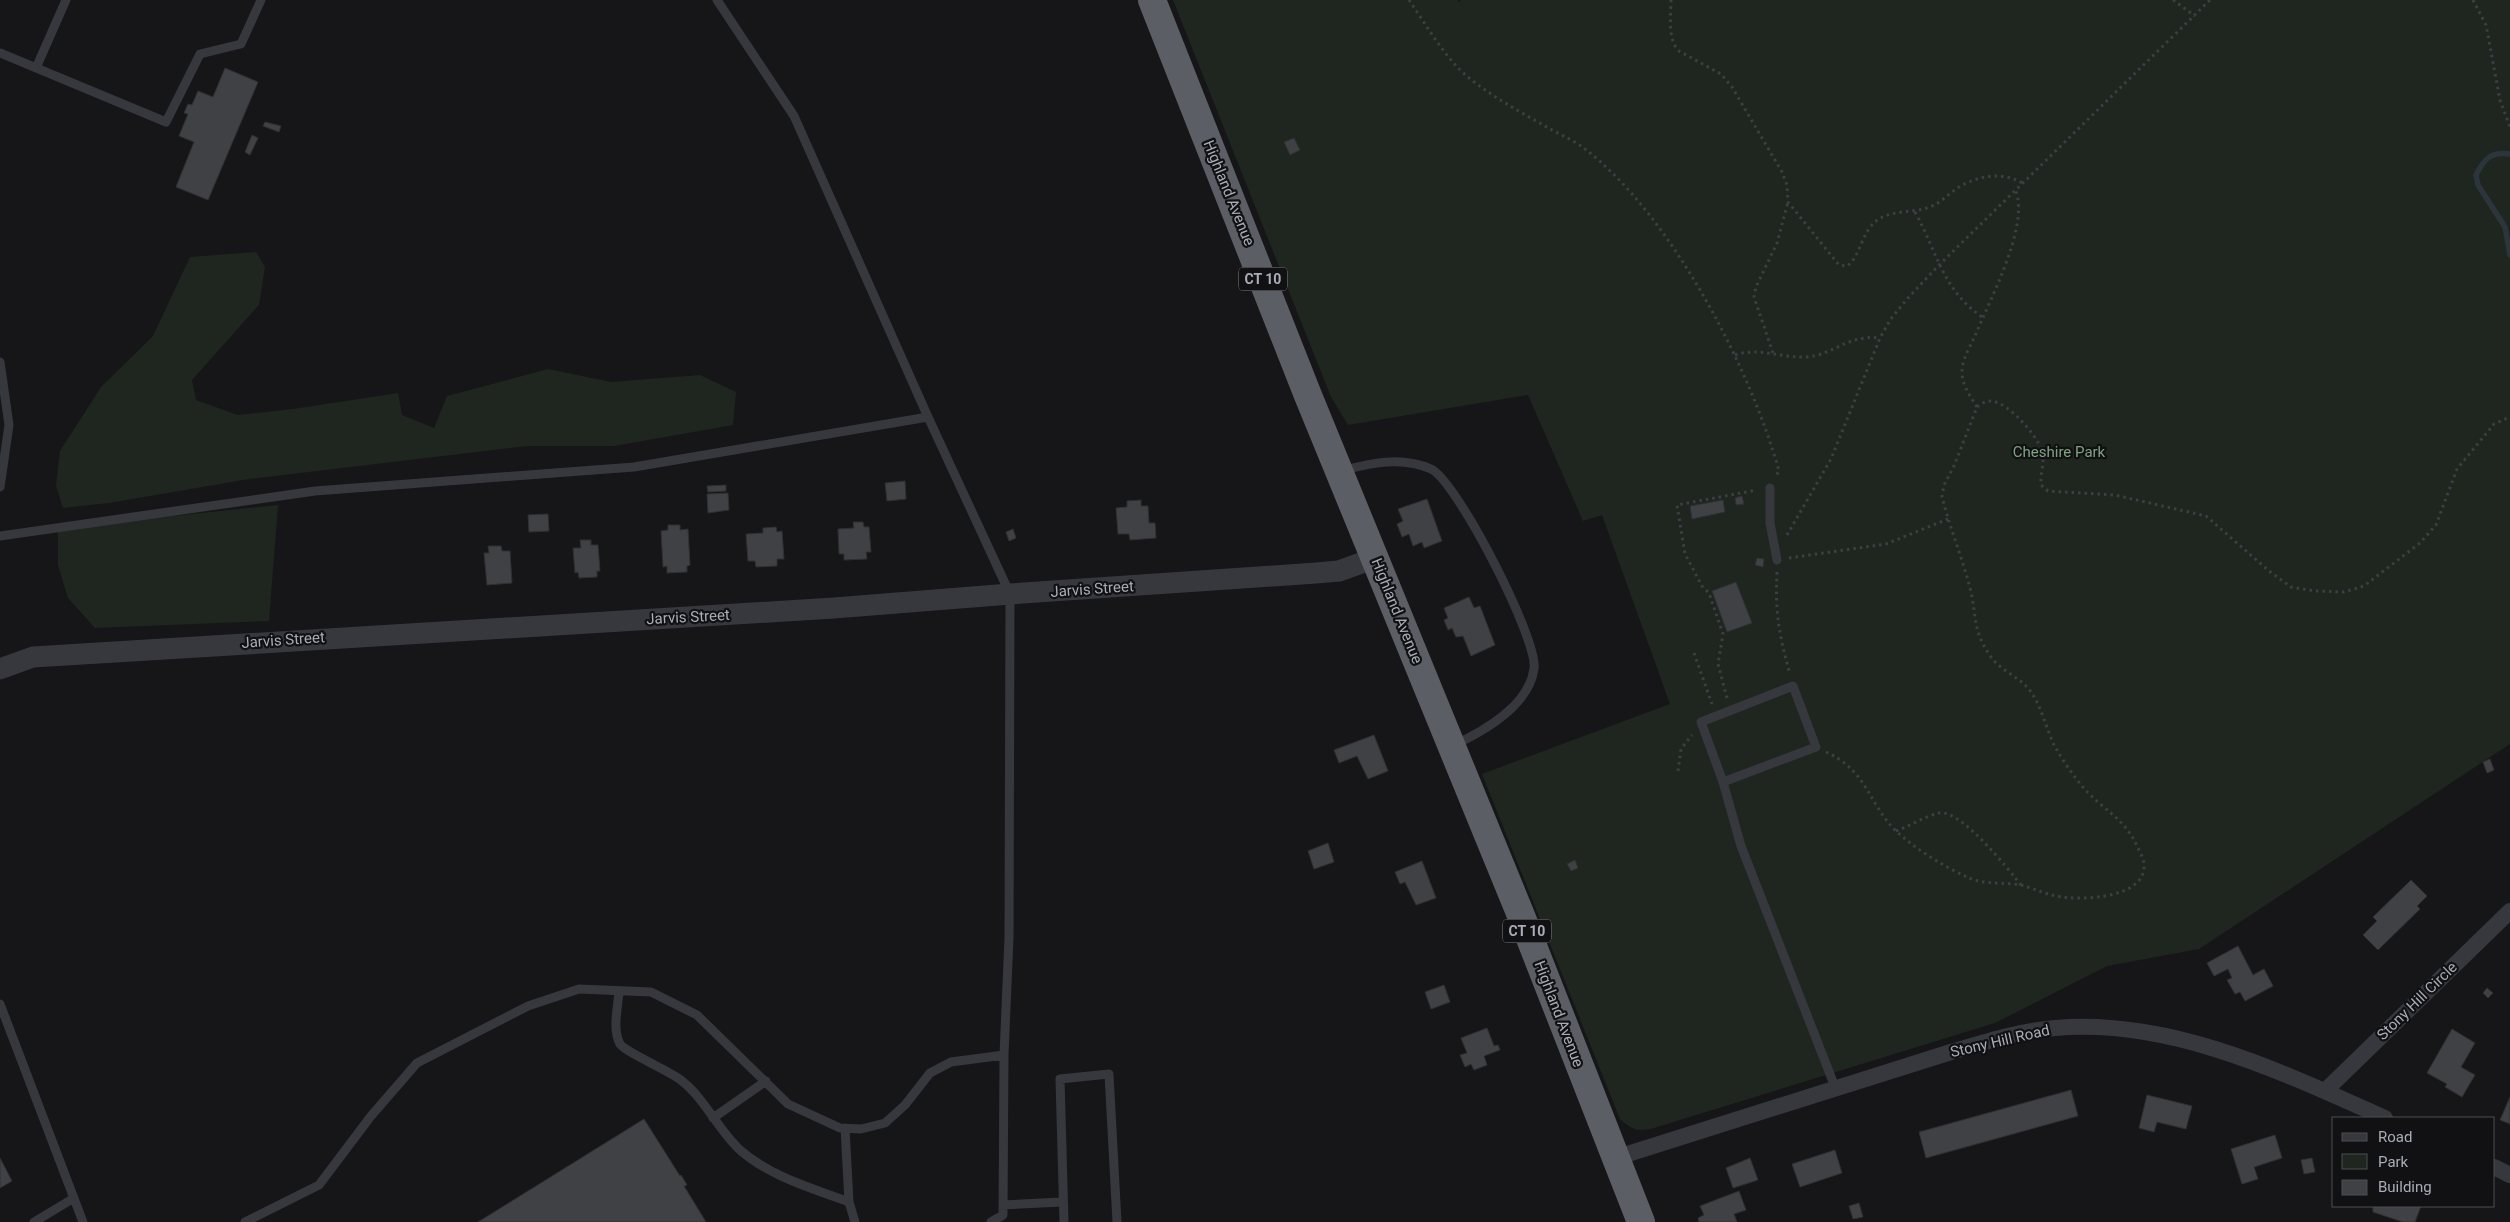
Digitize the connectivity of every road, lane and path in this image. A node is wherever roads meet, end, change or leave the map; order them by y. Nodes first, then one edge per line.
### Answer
1 (66, 0) edge
2 (261, 0) edge
3 (717, 0) edge
4 (1152, 0) edge
5 (1409, 0) edge
6 (1671, 0) edge
7 (2173, 0) edge
8 (2210, 0) edge
9 (2473, 0) edge
10 (2195, 16) junction
11 (0, 53) edge
12 (36, 68) junction
13 (2510, 127) edge
14 (2024, 184) junction
15 (2016, 191) junction
16 (1788, 202) junction
17 (1915, 212) junction
18 (1939, 265) junction
19 (1982, 317) junction
20 (1880, 338) junction
21 (1773, 353) junction
22 (1735, 355) junction
23 (0, 362) edge
24 (1977, 407) junction
25 (928, 417) junction
26 (2510, 417) edge
27 (1339, 472) junction
28 (0, 487) edge
29 (1770, 488) junction
30 (1948, 519) junction
31 (0, 536) edge
32 (1375, 558) junction
33 (1777, 560) junction
34 (1010, 594) junction
35 (1694, 653) dead end
36 (0, 669) edge
37 (1793, 686) junction
38 (1732, 710) junction
39 (1717, 716) junction
40 (1703, 728) junction
41 (1452, 746) junction
42 (1816, 748) junction
43 (1678, 771) dead end
44 (1723, 782) junction
45 (1896, 830) junction
46 (2022, 886) junction
47 (2510, 911) edge
48 (619, 991) junction
49 (0, 1004) edge
50 (1004, 1056) junction
51 (766, 1081) junction
52 (1836, 1087) junction
53 (2325, 1091) junction
54 (2383, 1117) edge
55 (713, 1118) junction
56 (845, 1128) junction
57 (1615, 1158) junction
58 (2495, 1168) edge
59 (2510, 1175) edge
60 (74, 1198) junction
61 (850, 1202) junction
62 (1062, 1202) junction
63 (1003, 1205) junction
64 (1003, 1218) edge
65 (34, 1222) edge
66 (83, 1222) edge
67 (245, 1222) edge
68 (854, 1222) edge
69 (991, 1222) edge
70 (1064, 1222) edge
71 (1118, 1222) edge
72 (1641, 1222) edge

1 - 12 lane
2 - 12 lane
3 - 25 lane
4 - 27 highway, Highland Avenue / CT 10
5 - 22 path
6 - 16 path
7 - 10 path
8 - 10 path
9 - 13 path
10 - 14 path
11 - 12 lane
14 - 15 path
14 - 17 path
15 - 18 path
15 - 19 path
16 - 17 path
16 - 21 path
17 - 18 path
18 - 19 path
18 - 20 path
19 - 24 path
20 - 21 path
20 - 33 path
21 - 22 path
22 - 29 path
23 - 28 lane
24 - 26 path
24 - 30 path
25 - 31 lane
25 - 34 lane
27 - 32 highway, Highland Avenue / CT 10
27 - 41 lane
29 - 33 lane
29 - 38 path
30 - 33 path
30 - 46 path
32 - 34 street, Jarvis Street
32 - 41 highway, Highland Avenue / CT 10
33 - 37 path
34 - 36 street, Jarvis Street
34 - 50 lane
35 - 39 path
37 - 38 lane
37 - 42 lane
38 - 39 lane
39 - 40 lane
40 - 43 path
40 - 44 lane
41 - 57 highway, Highland Avenue / CT 10
42 - 44 lane
42 - 45 path
44 - 52 lane
45 - 46 path
45 - 46 path
47 - 53 street, Stony Hill Circle
48 - 51 lane
48 - 55 lane
48 - 67 lane
49 - 60 lane
50 - 56 lane
50 - 63 lane
51 - 55 lane
51 - 56 lane
52 - 53 street, Stony Hill Road
52 - 57 street, Stony Hill Road
53 - 54 street, Stony Hill Road
55 - 61 lane
56 - 61 lane
57 - 72 highway, Highland Avenue / CT 10
58 - 59 street
60 - 65 lane
60 - 66 lane
61 - 68 lane
62 - 63 lane
62 - 70 lane
62 - 71 lane
63 - 64 lane
64 - 69 lane

